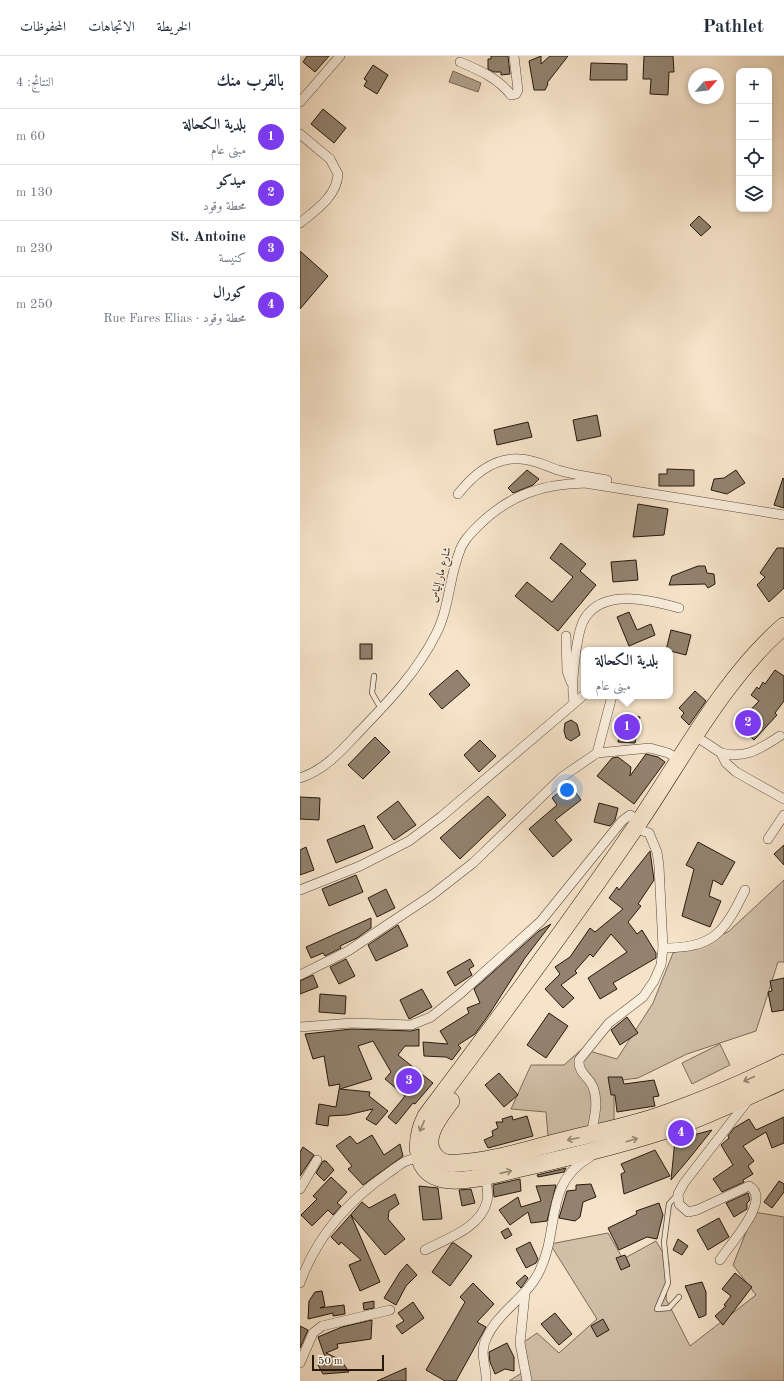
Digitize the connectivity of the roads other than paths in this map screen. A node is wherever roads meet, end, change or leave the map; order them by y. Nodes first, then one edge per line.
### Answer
1 (340, 56) edge
2 (514, 56) edge
3 (460, 62) dead end
4 (300, 102) edge
5 (300, 134) edge
6 (300, 223) edge
7 (617, 487) junction
8 (458, 494) dead end
9 (784, 515) edge
10 (679, 608) dead end
11 (784, 626) edge
12 (566, 636) dead end
13 (784, 636) edge
14 (374, 676) dead end
15 (572, 684) junction
16 (581, 697) edge
17 (611, 699) edge
18 (574, 702) junction
19 (384, 706) junction
20 (780, 736) dead end
21 (703, 741) junction
22 (597, 753) junction
23 (721, 753) junction
24 (678, 759) junction
25 (300, 778) edge
26 (784, 799) edge
27 (784, 815) edge
28 (641, 826) junction
29 (768, 839) dead end
30 (300, 890) edge
31 (745, 890) dead end
32 (663, 948) junction
33 (300, 975) edge
34 (300, 1027) edge
35 (784, 1063) edge
36 (784, 1080) edge
37 (752, 1095) junction
38 (594, 1142) junction
39 (420, 1158) junction
40 (317, 1160) dead end
41 (486, 1176) junction
42 (300, 1189) edge
43 (678, 1194) junction
44 (425, 1250) dead end
45 (720, 1260) dead end
46 (300, 1283) edge
47 (524, 1293) junction
48 (679, 1297) dead end
49 (390, 1310) dead end
50 (300, 1363) edge
51 (486, 1381) edge
52 (527, 1381) edge

1 - 4 street
2 - 3 street
5 - 6 street
7 - 8 street
7 - 9 street, شارع مار إلياس
7 - 19 street, شارع مار إلياس
10 - 15 street
11 - 24 highway
12 - 15 street
13 - 21 highway
14 - 19 lane
15 - 18 street
16 - 18 street
17 - 22 street
18 - 30 street
19 - 25 street, شارع مار إلياس
20 - 23 street
21 - 23 street
21 - 28 highway
22 - 24 street
22 - 33 street
23 - 26 street
24 - 28 highway
27 - 29 street
28 - 32 street
28 - 34 street
38 -> 28 highway
28 -> 39 highway
31 - 32 street
32 - 38 street
35 -> 38 highway
36 - 37 highway
38 -> 37 highway
37 - 43 street
41 -> 38 highway
38 - 47 street
39 - 41 highway
39 - 46 street
40 - 42 street
41 - 44 street
43 - 45 street
43 - 48 lane
47 - 51 street
47 - 52 street
49 - 50 street

